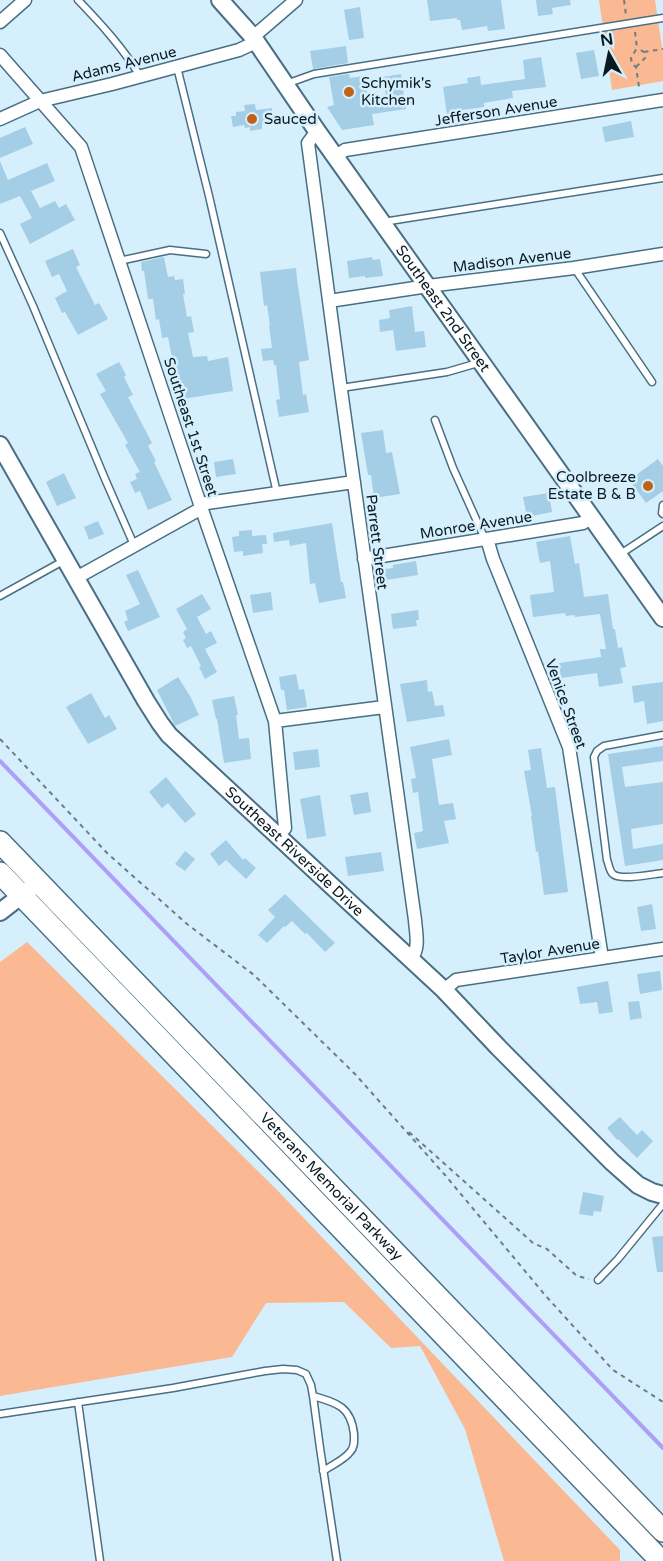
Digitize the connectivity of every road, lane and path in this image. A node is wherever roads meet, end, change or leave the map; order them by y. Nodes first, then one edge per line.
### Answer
1 (25, 0) edge
2 (78, 0) edge
3 (220, 0) edge
4 (297, 0) edge
5 (624, 0) edge
6 (663, 18) edge
7 (630, 19) dead end
8 (0, 22) edge
9 (634, 26) dead end
10 (254, 40) junction
11 (637, 48) junction
12 (663, 49) edge
13 (644, 52) junction
14 (0, 55) edge
15 (177, 66) junction
16 (636, 67) junction
17 (140, 76) junction
18 (285, 85) junction
19 (639, 87) dead end
20 (40, 100) junction
21 (663, 100) edge
22 (0, 119) edge
23 (317, 131) junction
24 (336, 156) junction
25 (663, 178) edge
26 (382, 222) junction
27 (0, 233) edge
28 (663, 254) edge
29 (206, 255) dead end
30 (119, 261) junction
31 (574, 268) junction
32 (428, 286) junction
33 (329, 301) junction
34 (481, 362) junction
35 (652, 382) dead end
36 (340, 388) junction
37 (435, 420) dead end
38 (0, 445) edge
39 (354, 482) junction
40 (277, 493) junction
41 (663, 505) edge
42 (201, 506) junction
43 (663, 514) edge
44 (591, 517) junction
45 (663, 526) edge
46 (486, 539) junction
47 (135, 546) junction
48 (618, 555) junction
49 (364, 559) junction
50 (65, 560) junction
51 (76, 578) junction
52 (0, 596) edge
53 (661, 610) edge
54 (384, 707) junction
55 (275, 722) junction
56 (663, 735) edge
57 (0, 739) edge
58 (278, 836) junction
59 (0, 842) edge
60 (0, 873) edge
61 (663, 873) edge
62 (39, 882) junction
63 (21, 896) junction
64 (0, 912) edge
65 (663, 949) edge
66 (602, 958) junction
67 (411, 959) junction
68 (444, 990) junction
69 (400, 1124) junction
70 (663, 1195) edge
71 (663, 1204) edge
72 (598, 1280) joint
73 (314, 1396) junction
74 (78, 1402) junction
75 (663, 1402) edge
76 (0, 1414) edge
77 (323, 1471) junction
78 (663, 1531) edge
79 (100, 1561) edge
80 (337, 1561) edge
81 (661, 1561) edge

1 - 8 street
2 - 17 lane
3 - 10 street, Southeast 2nd Street
4 - 10 street, Adams Avenue
5 - 7 path
6 - 18 lane
9 - 11 path
10 - 15 street, Adams Avenue
10 - 18 street, Southeast 2nd Street
11 - 13 path
11 - 16 path
12 - 13 path
13 - 16 path
14 - 20 street, Southeast 1st Street
15 - 17 street, Adams Avenue
15 - 40 lane
16 - 19 path
17 - 20 street, Adams Avenue
18 - 23 street, Southeast 2nd Street
20 - 22 street, Adams Avenue
20 - 30 street, Southeast 1st Street
21 - 24 street, Jefferson Avenue
23 - 24 street, Southeast 2nd Street
23 - 33 street, Parrett Street
24 - 26 street, Southeast 2nd Street
25 - 26 lane
26 - 32 street, Southeast 2nd Street
27 - 47 lane
28 - 31 street, Madison Avenue
29 - 30 lane
30 - 42 street, Southeast 1st Street
31 - 32 street, Madison Avenue
31 - 35 lane
32 - 33 street, Madison Avenue
32 - 34 street, Southeast 2nd Street
33 - 36 street, Parrett Street
34 - 36 lane
34 - 44 street, Southeast 2nd Street
36 - 39 street, Parrett Street
37 - 46 lane
38 - 50 street, Southeast Riverside Drive
39 - 40 street
39 - 49 street, Parrett Street
40 - 42 street
41 - 43 lane
42 - 47 street
42 - 55 street, Southeast 1st Street
44 - 46 street, Monroe Avenue
44 - 48 street, Southeast 2nd Street
45 - 48 lane
46 - 49 street, Monroe Avenue
46 - 66 street, Venice Street
47 - 51 street
48 - 53 street, Southeast 2nd Street
49 - 54 street, Parrett Street
50 - 51 street, Southeast Riverside Drive
50 - 52 lane
51 - 58 street, Southeast Riverside Drive
54 - 55 street
54 - 67 street, Parrett Street
55 - 58 street, Southeast 1st Street
56 - 61 lane
57 - 69 path
58 - 67 street, Southeast Riverside Drive
59 - 62 highway, Veterans Memorial Parkway
60 - 63 highway, Veterans Memorial Parkway
62 - 63 street
62 - 78 highway, Veterans Memorial Parkway
63 - 64 street
63 - 81 highway, Veterans Memorial Parkway
65 - 66 street, Taylor Avenue
66 - 68 street, Taylor Avenue
67 - 68 street, Southeast Riverside Drive
68 - 70 street, Southeast Riverside Drive
69 - 72 path
69 - 75 path
71 - 72 lane
73 - 74 lane
73 - 77 lane
73 - 77 lane
74 - 76 lane
74 - 79 lane
77 - 80 lane

